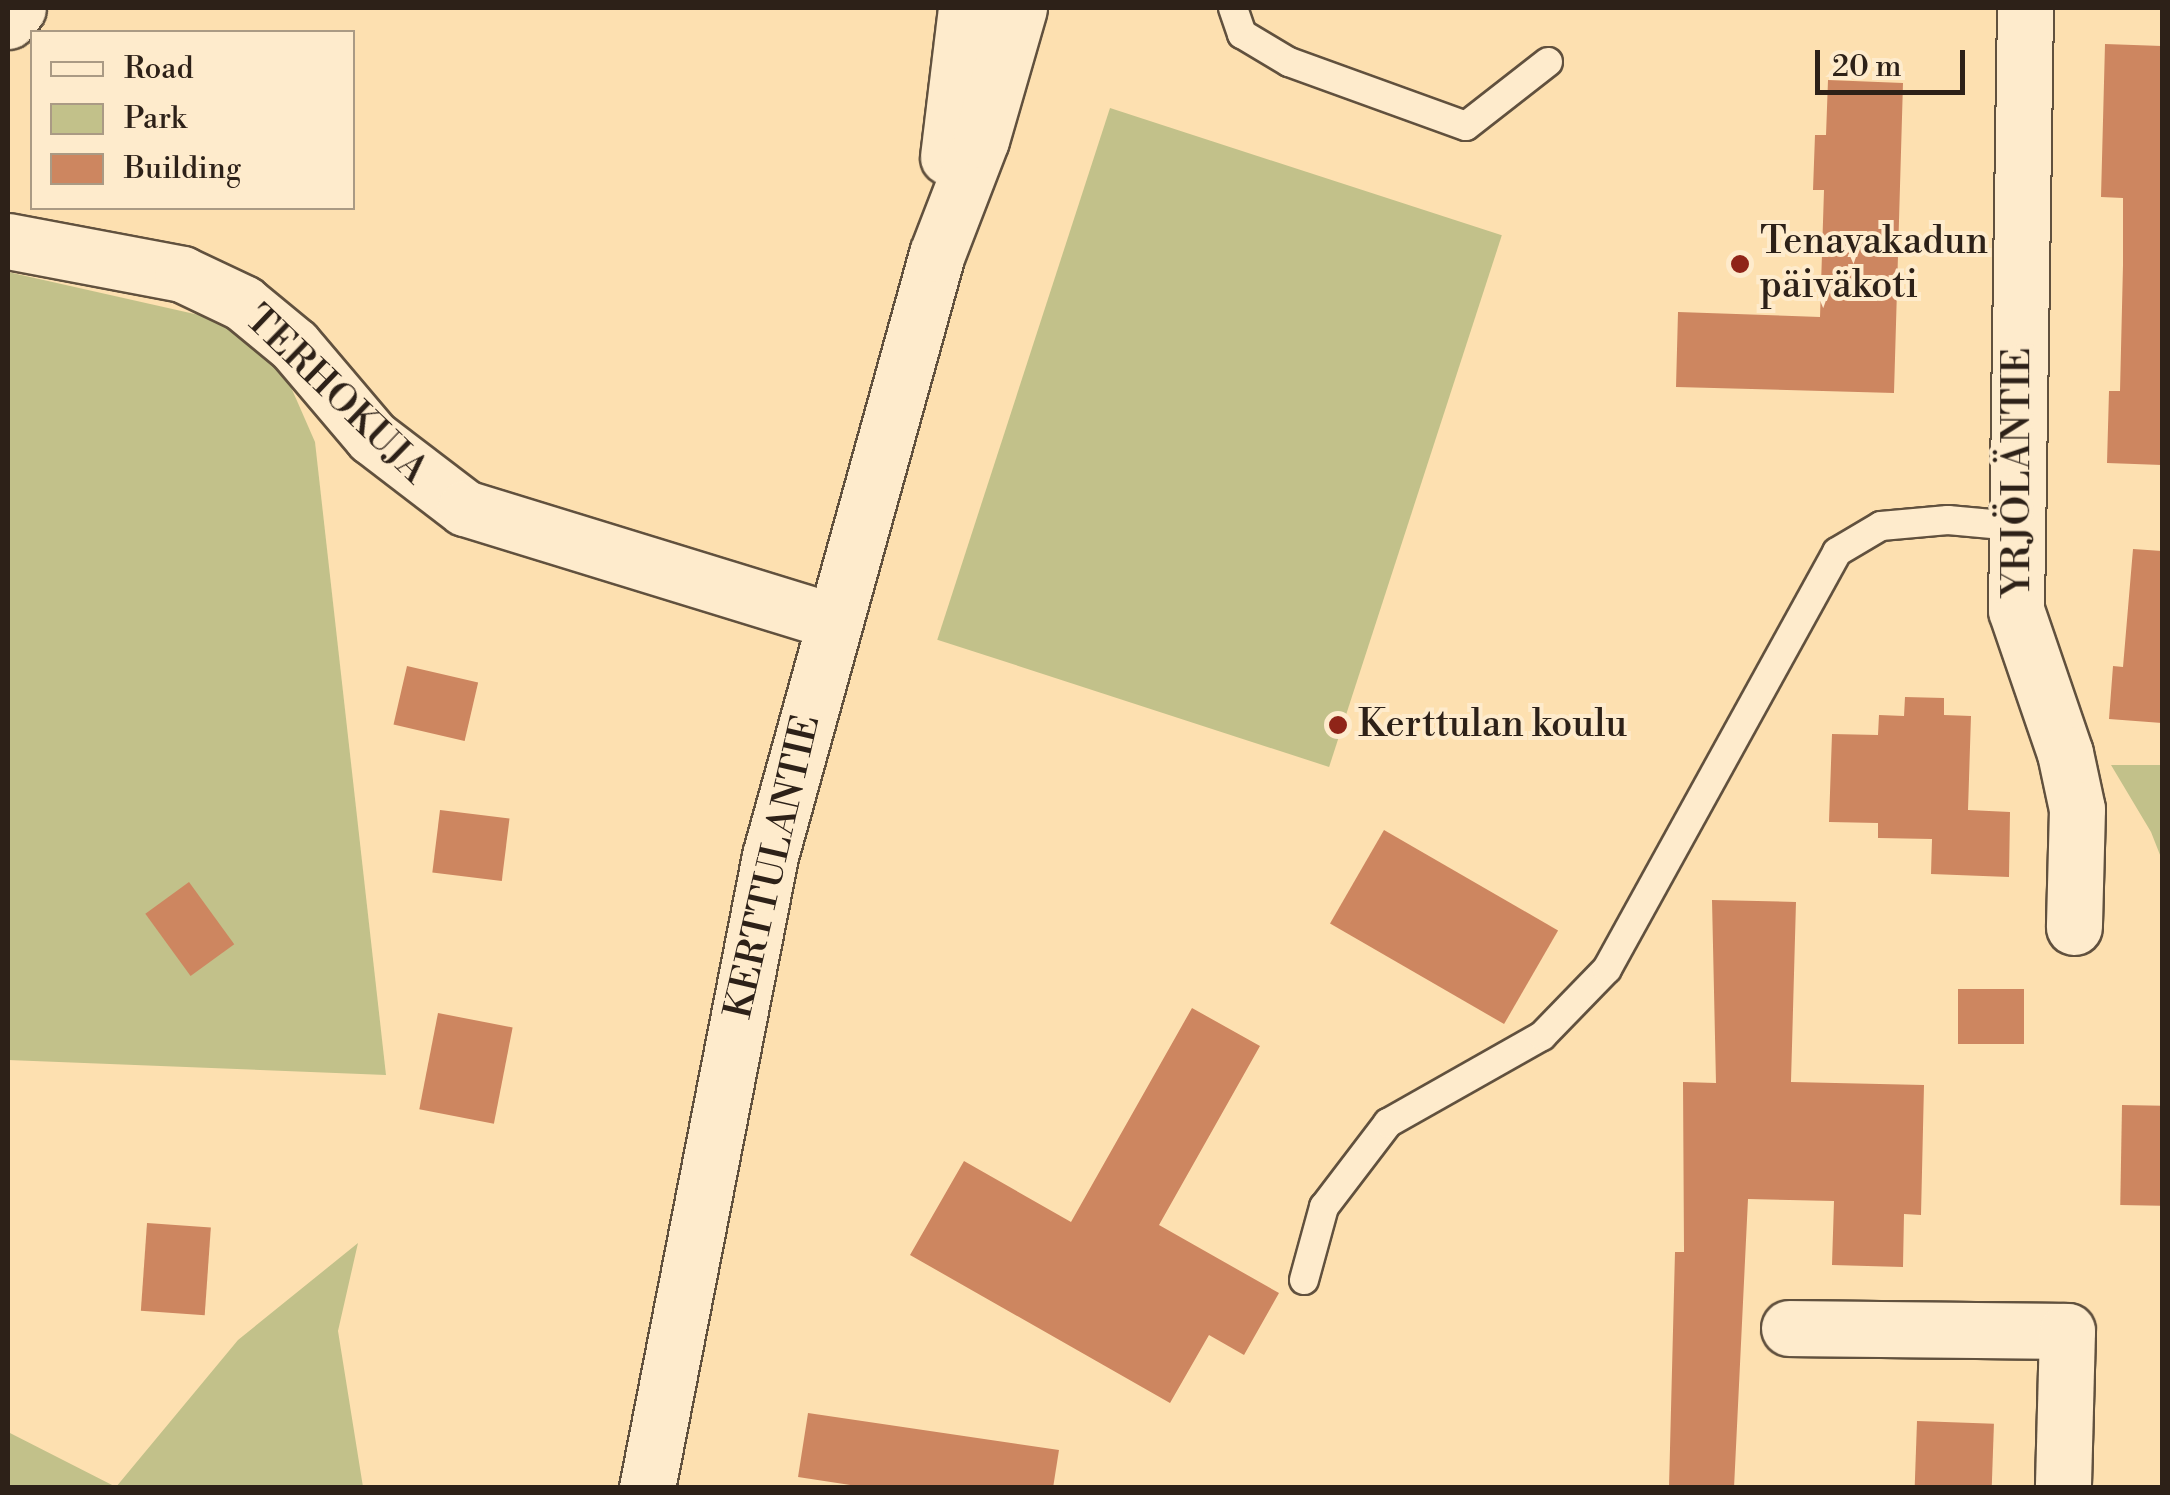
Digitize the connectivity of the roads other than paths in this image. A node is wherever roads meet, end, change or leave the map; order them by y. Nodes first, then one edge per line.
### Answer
1 (18, 8) edge
2 (966, 8) edge
3 (1019, 8) edge
4 (1233, 8) edge
5 (2025, 8) edge
6 (8, 22) edge
7 (1548, 62) dead end
8 (8, 241) edge
9 (936, 254) junction
10 (2014, 526) junction
11 (832, 621) junction
12 (2074, 927) dead end
13 (1304, 1280) dead end
14 (1790, 1328) dead end
15 (647, 1488) edge
16 (2062, 1488) edge

1 - 6 street
2 - 9 street, KERTTULANTIE
3 - 9 street, KERTTULANTIE
4 - 7 lane
5 - 10 street, YRJÖLÄNTIE
8 - 11 street, TERHOKUJA
9 - 11 street, KERTTULANTIE
10 - 12 street, YRJÖLÄNTIE
10 - 13 lane
11 - 15 street, KERTTULANTIE
14 - 16 street

